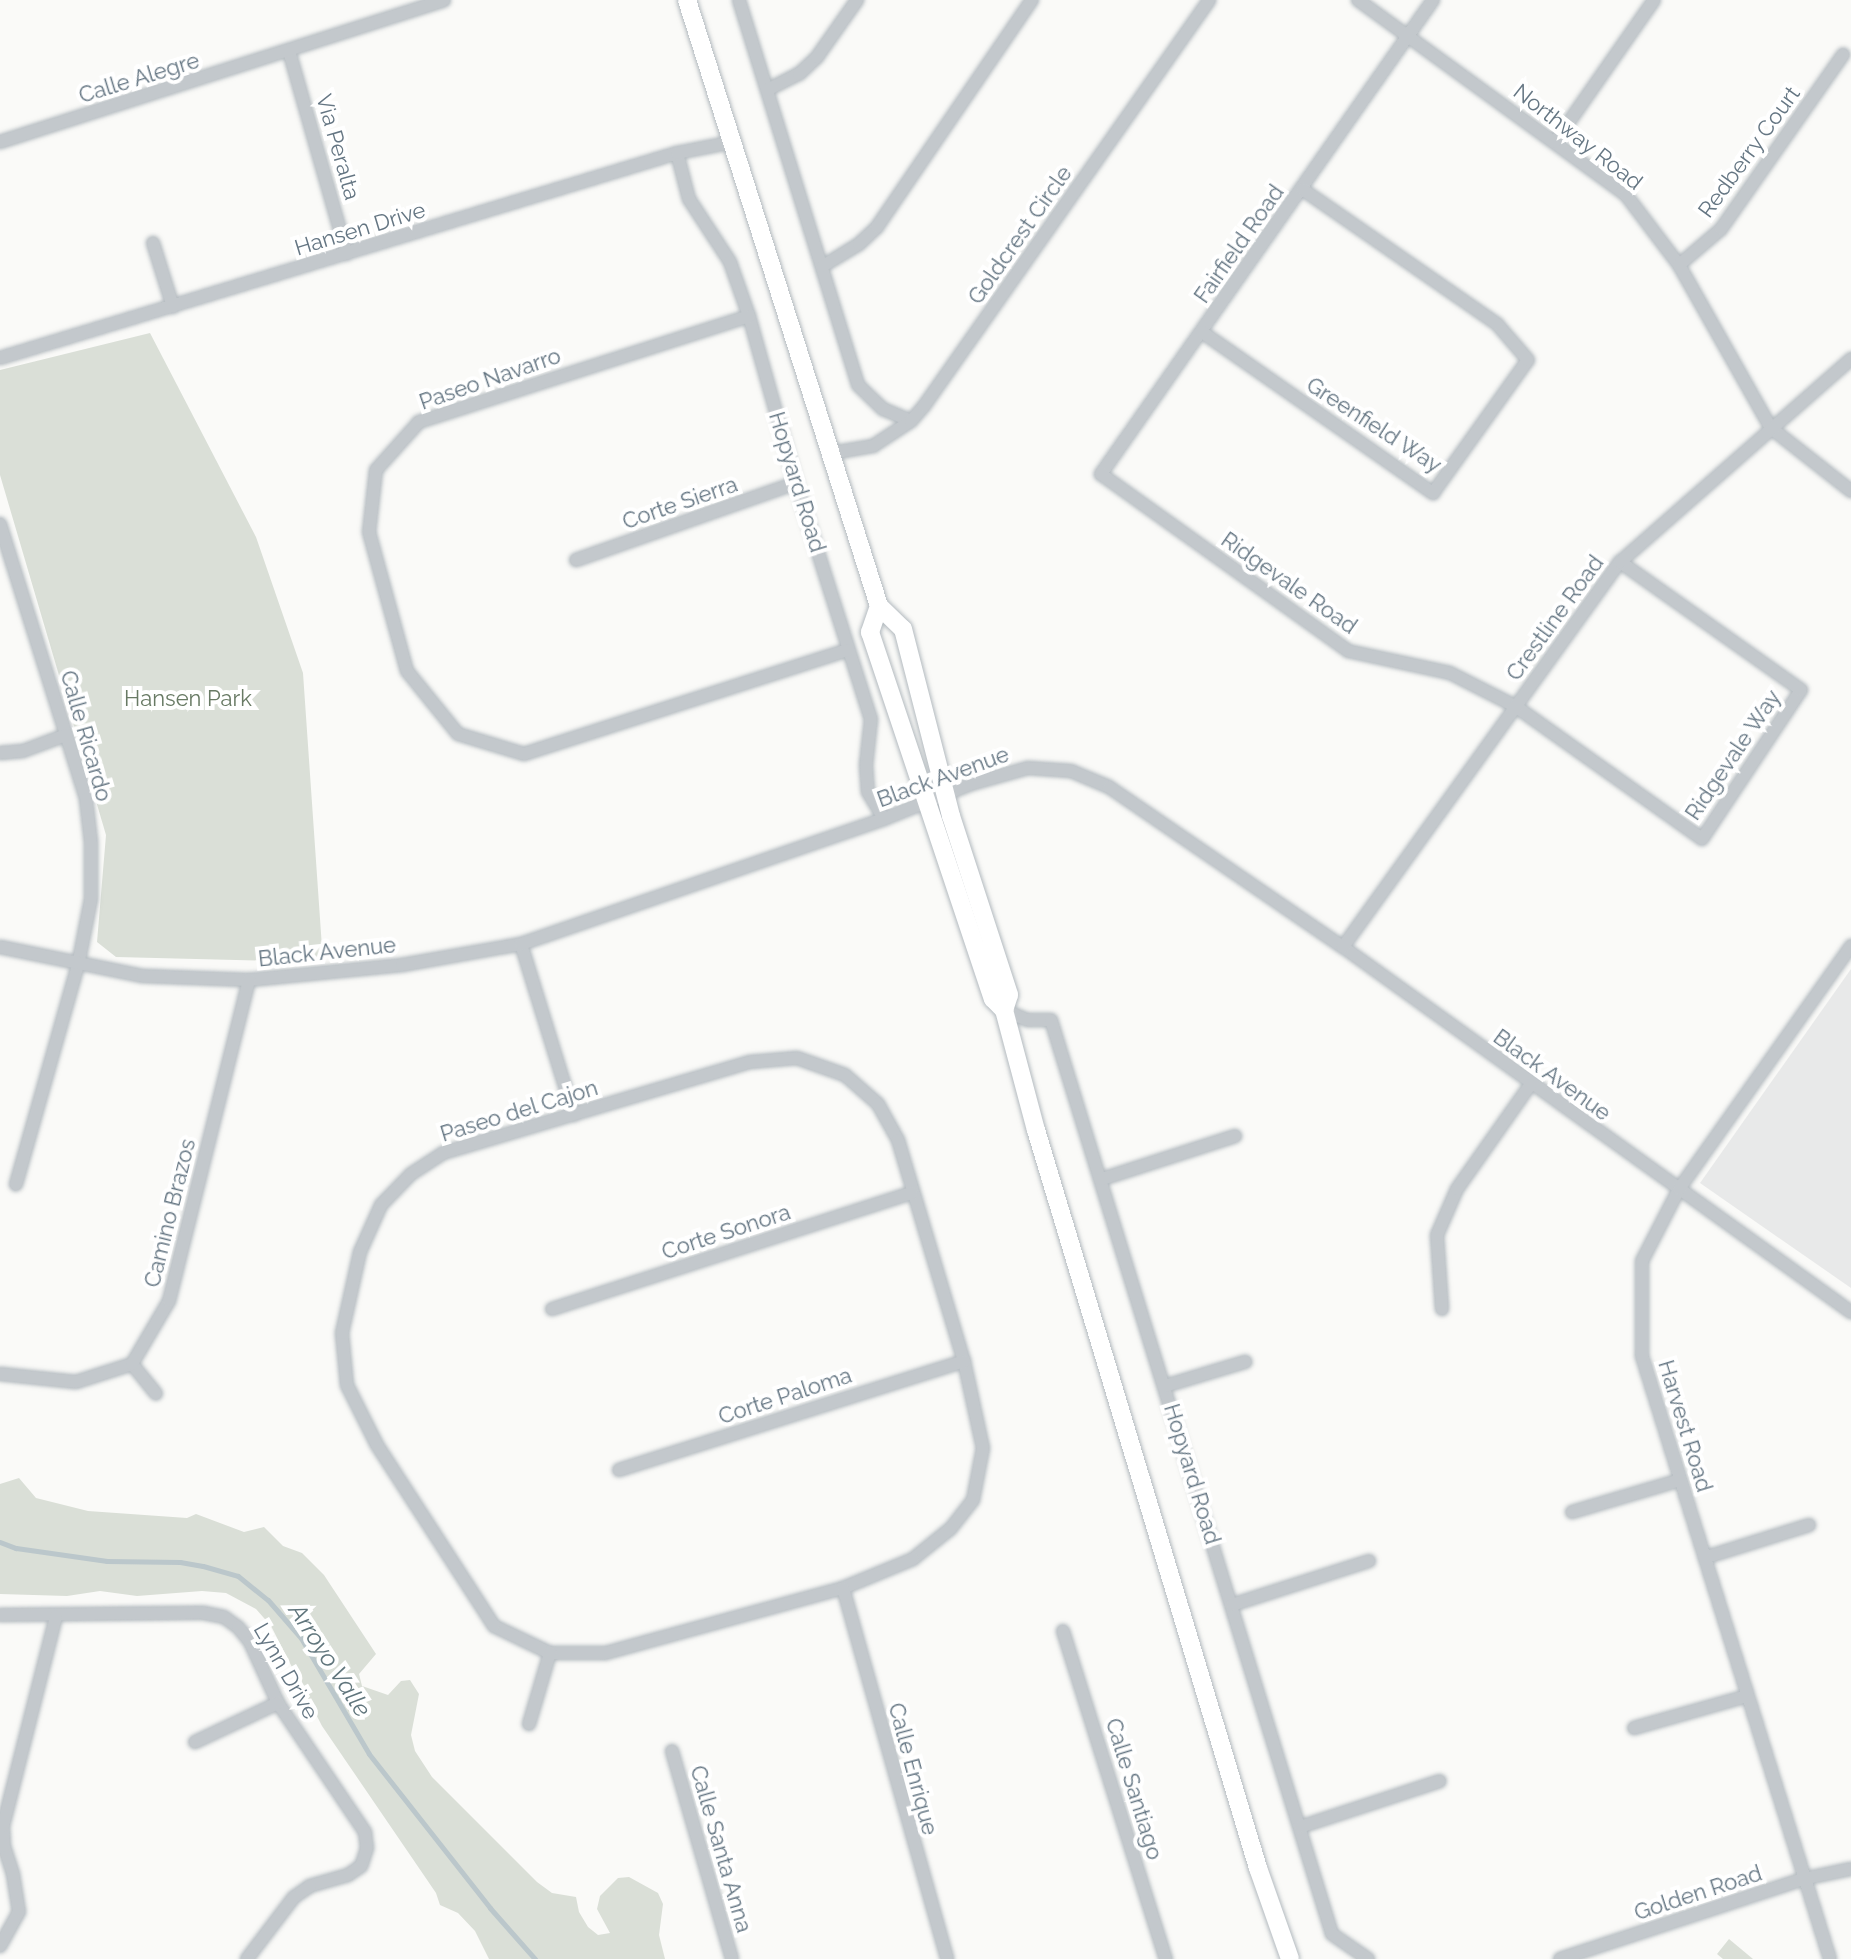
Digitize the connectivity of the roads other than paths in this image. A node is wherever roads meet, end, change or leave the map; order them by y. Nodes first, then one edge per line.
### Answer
1 (444, 0) edge
2 (687, 0) edge
3 (739, 0) edge
4 (857, 0) edge
5 (1032, 0) edge
6 (1209, 0) edge
7 (1358, 0) edge
8 (1433, 0) edge
9 (1654, 0) edge
10 (1407, 36) junction
11 (289, 51) junction
12 (1843, 55) dead end
13 (767, 90) junction
14 (0, 142) edge
15 (733, 142) junction
16 (1555, 142) junction
17 (677, 153) junction
18 (1302, 189) junction
19 (153, 243) dead end
20 (347, 254) junction
21 (1679, 265) junction
22 (823, 266) junction
23 (173, 307) junction
24 (749, 316) junction
25 (1202, 332) junction
26 (0, 358) edge
27 (1851, 359) edge
28 (911, 421) junction
29 (1771, 428) junction
30 (832, 453) junction
31 (1101, 474) joint
32 (796, 483) junction
33 (1851, 491) edge
34 (0, 524) edge
35 (576, 560) dead end
36 (1620, 562) junction
37 (879, 606) junction
38 (848, 650) junction
39 (1515, 706) junction
40 (66, 735) junction
41 (0, 753) edge
42 (946, 793) junction
43 (924, 801) junction
44 (884, 819) junction
45 (521, 944) junction
46 (1851, 946) edge
47 (0, 947) edge
48 (1343, 947) junction
49 (78, 965) junction
50 (249, 980) junction
51 (1004, 1010) junction
52 (1530, 1085) junction
53 (574, 1115) junction
54 (1235, 1136) dead end
55 (1102, 1179) junction
56 (16, 1184) dead end
57 (1679, 1189) junction
58 (912, 1193) junction
59 (552, 1309) dead end
60 (1442, 1309) dead end
61 (1851, 1312) edge
62 (964, 1361) junction
63 (1245, 1362) dead end
64 (132, 1364) junction
65 (0, 1374) edge
66 (1165, 1386) junction
67 (156, 1394) dead end
68 (619, 1470) dead end
69 (1680, 1480) junction
70 (1572, 1512) dead end
71 (1809, 1525) dead end
72 (1707, 1557) junction
73 (1369, 1561) dead end
74 (843, 1588) junction
75 (1232, 1605) junction
76 (0, 1615) edge
77 (56, 1617) junction
78 (1063, 1631) dead end
79 (550, 1653) junction
80 (1747, 1696) junction
81 (278, 1703) junction
82 (529, 1724) dead end
83 (1634, 1728) dead end
84 (195, 1742) dead end
85 (672, 1751) dead end
86 (1440, 1781) dead end
87 (1300, 1827) junction
88 (1851, 1869) edge
89 (1803, 1879) junction
90 (0, 1946) edge
91 (247, 1959) edge
92 (732, 1959) edge
93 (947, 1959) edge
94 (1166, 1959) edge
95 (1290, 1959) edge
96 (1368, 1959) edge
97 (1560, 1959) edge
98 (1830, 1959) edge

1 - 11 street, Calle Alegre
2 - 15 main road, Hopyard Road
3 - 13 street
4 - 13 street
5 - 22 street
6 - 28 street, Goldcrest Circle
7 - 10 street, Northway Road
8 - 10 street, Fairfield Road
9 - 16 street
10 - 16 street, Northway Road
10 - 18 street, Fairfield Road
11 - 14 street, Calle Alegre
11 - 20 street, Via Peralta
12 - 21 street, Redberry Court
13 - 22 street
15 - 17 street, Hansen Drive
15 - 30 main road, Hopyard Road
16 - 21 street, Northway Road
17 - 20 street, Hansen Drive
17 - 24 street, Hopyard Road
18 - 25 street, Fairfield Road
18 - 25 street, Greenfield Way
19 - 23 street
20 - 23 street, Hansen Drive
21 - 29 street, Northway Road
22 - 28 street
23 - 26 street, Hansen Drive
24 - 32 street, Hopyard Road
24 - 38 street, Paseo Navarro
25 - 31 street, Fairfield Road
27 - 29 street, Crestline Road
28 - 30 street, Goldcrest Circle
29 - 33 street, Northway Road
29 - 36 street, Crestline Road
30 - 37 main road, Hopyard Road
31 - 39 street, Ridgevale Road
32 - 35 street, Corte Sierra
32 - 38 street, Hopyard Road
34 - 40 street, Calle Ricardo
36 - 39 street, Crestline Road
36 - 39 street, Ridgevale Way
37 - 42 main road, Hopyard Road
37 - 43 main road, Hopyard Road
38 - 44 street, Hopyard Road
39 - 48 street, Crestline Road
40 - 41 street
40 - 49 street, Calle Ricardo
42 - 43 street, Black Avenue
42 - 48 street, Black Avenue
42 - 51 main road, Hopyard Road
43 - 44 street, Black Avenue
43 - 51 main road, Hopyard Road
44 - 45 street, Black Avenue
45 - 50 street, Black Avenue
45 - 53 street
46 - 57 street, Harvest Road
47 - 49 street, Black Avenue
48 - 52 street, Black Avenue
49 - 50 street, Black Avenue
49 - 56 street, Calle Ricardo
50 - 64 street, Camino Brazos
51 - 55 street, Hopyard Road
51 - 95 main road, Hopyard Road
52 - 57 street, Black Avenue
52 - 60 street
53 - 58 street, Paseo del Cajon
53 - 79 street, Paseo del Cajon
54 - 55 street
55 - 66 street, Hopyard Road
57 - 61 street, Black Avenue
57 - 69 street, Harvest Road
58 - 59 street, Corte Sonora
58 - 62 street, Paseo del Cajon
62 - 68 street, Corte Paloma
62 - 74 street, Paseo del Cajon
63 - 66 street
64 - 65 street
64 - 67 street
66 - 75 street, Hopyard Road
69 - 70 street
69 - 72 street, Harvest Road
71 - 72 street
72 - 80 street, Harvest Road
73 - 75 street
74 - 79 street, Paseo del Cajon
74 - 93 street, Calle Enrique
75 - 87 street, Hopyard Road
76 - 77 street, Lynn Drive
77 - 81 street, Lynn Drive
77 - 90 street
78 - 94 street, Calle Santiago
79 - 82 street
80 - 83 street
80 - 89 street, Harvest Road
81 - 84 street
81 - 91 street, Lynn Drive
85 - 92 street, Calle Santa Anna
86 - 87 street
87 - 96 street, Hopyard Road
88 - 89 street, Golden Road
89 - 97 street, Golden Road
89 - 98 street, Harvest Road

